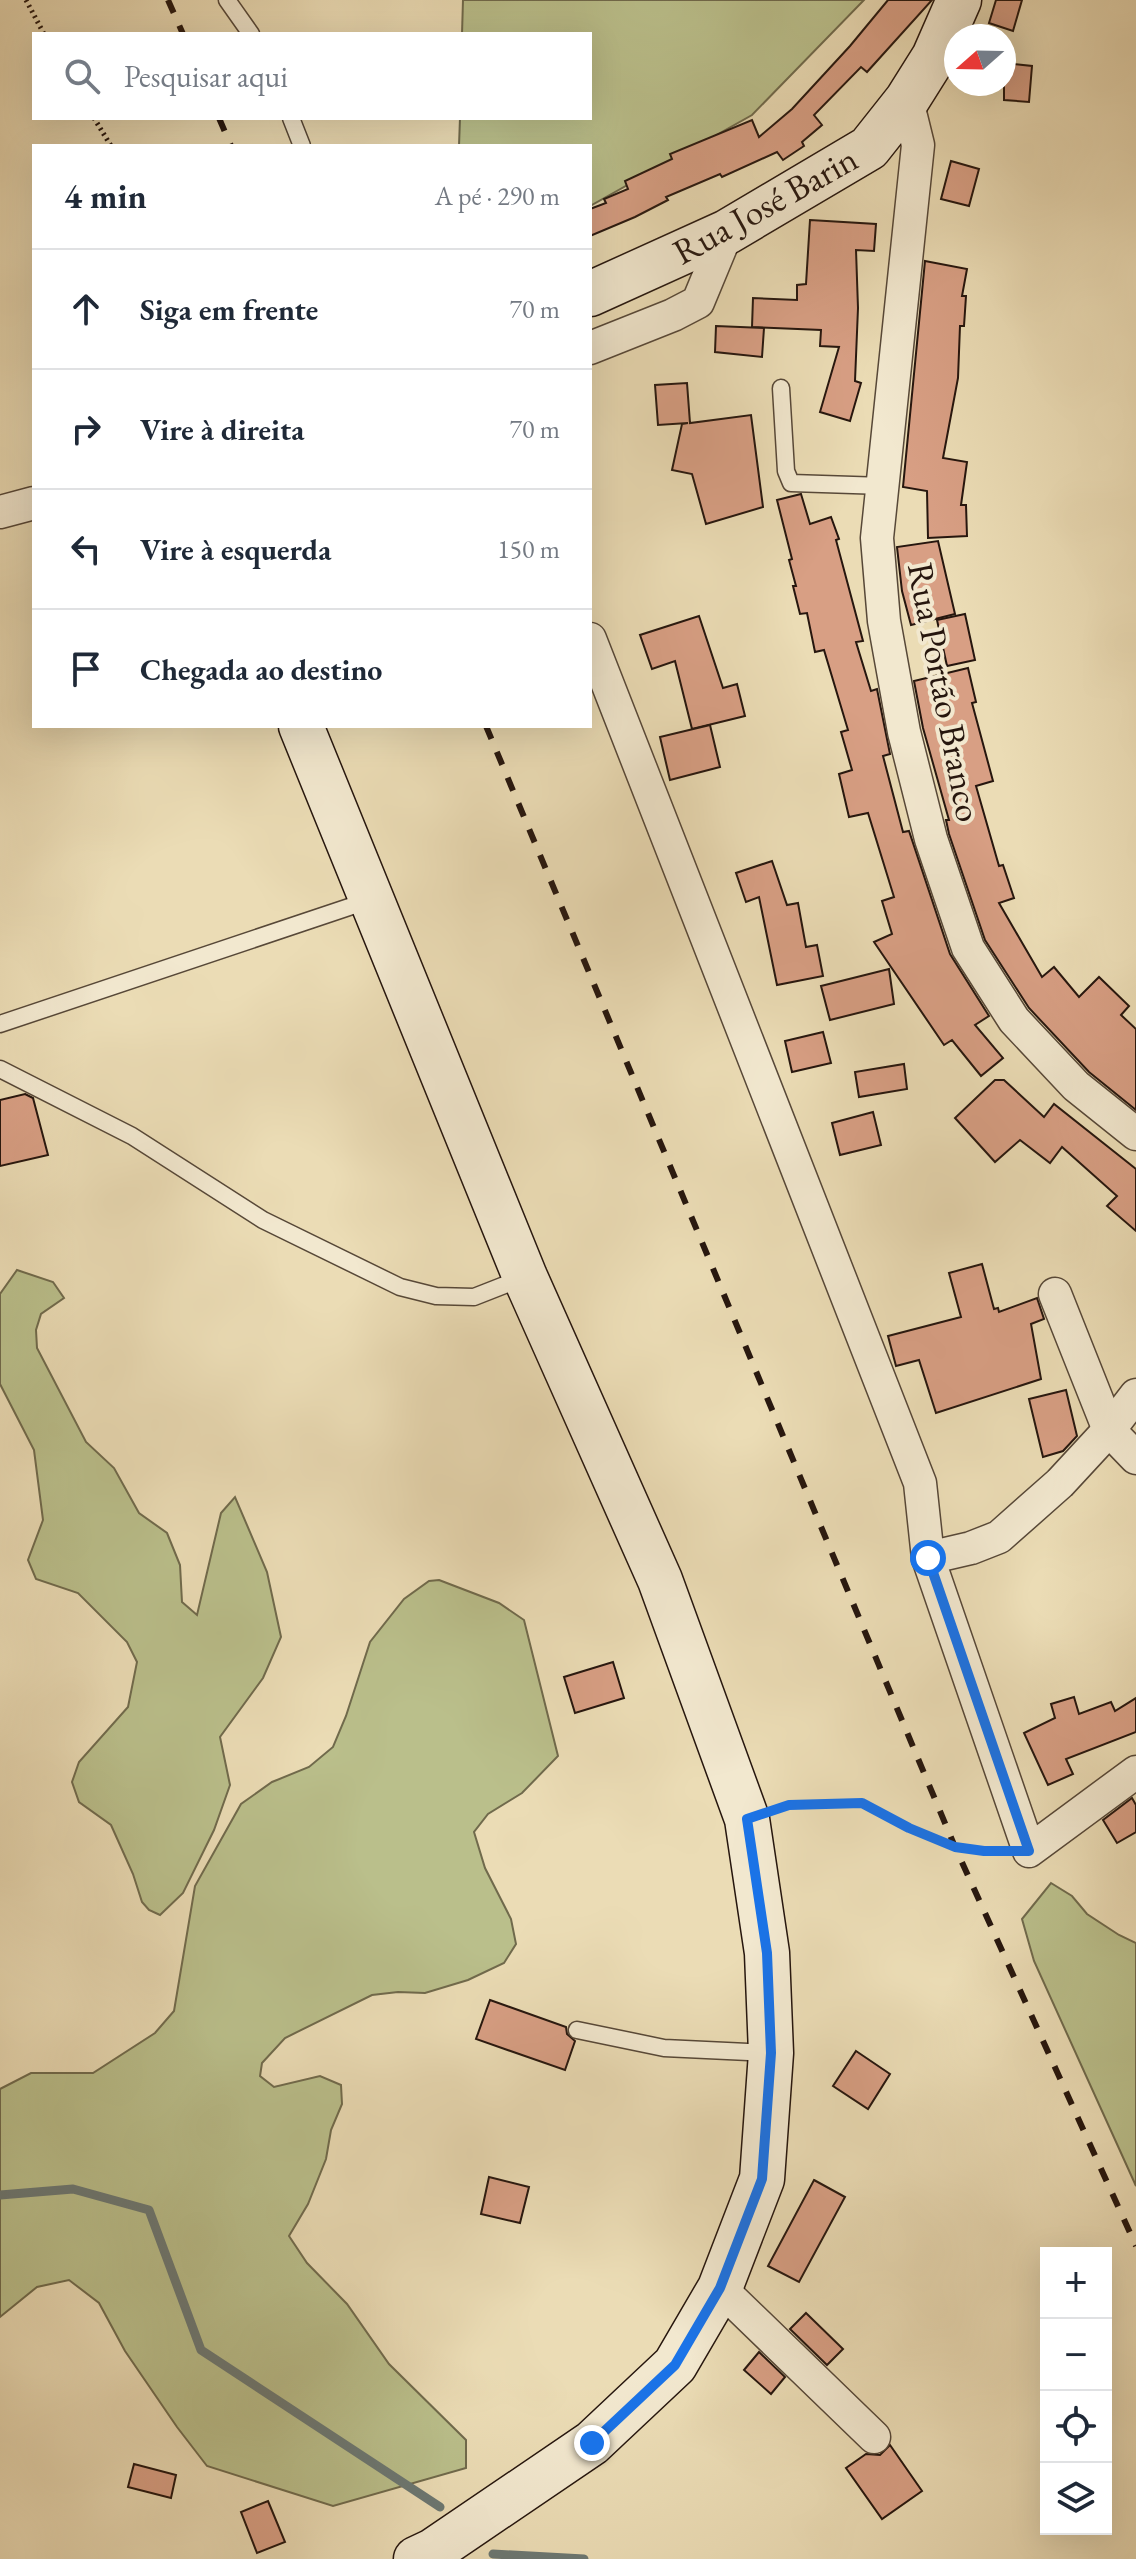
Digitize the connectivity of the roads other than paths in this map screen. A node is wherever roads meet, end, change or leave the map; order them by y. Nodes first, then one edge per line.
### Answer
1 (227, 0) edge
2 (959, 0) edge
3 (250, 32) edge
4 (907, 100) junction
5 (292, 120) edge
6 (301, 144) edge
7 (727, 232) junction
8 (592, 293) edge
9 (592, 347) edge
10 (781, 388) dead end
11 (884, 486) junction
12 (32, 504) edge
13 (0, 512) edge
14 (592, 644) edge
15 (302, 728) edge
16 (370, 899) junction
17 (0, 1024) edge
18 (0, 1069) edge
19 (1136, 1134) edge
20 (525, 1277) junction
21 (1055, 1294) dead end
22 (1136, 1395) edge
23 (1109, 1430) junction
24 (1136, 1458) edge
25 (928, 1558) junction
26 (1136, 1772) edge
27 (577, 2030) dead end
28 (771, 2053) junction
29 (720, 2288) junction
30 (874, 2437) dead end
31 (429, 2556) edge

1 - 3 lane
2 - 4 main road, Rua José Barin
4 - 7 main road, Rua José Barin
4 - 11 street, Rua Portão Branco
5 - 6 lane
7 - 8 main road, Rua José Barin
7 - 9 street
10 - 11 lane
11 - 19 street, Rua Portão Branco
12 - 13 street
14 - 25 street
15 - 16 main road
16 - 17 lane
16 - 20 main road
18 - 20 lane
20 - 28 main road
21 - 23 street
22 - 23 street
23 - 24 street
23 - 25 street
25 - 26 street
27 - 28 lane
28 - 29 main road
29 - 30 street
29 - 31 main road

